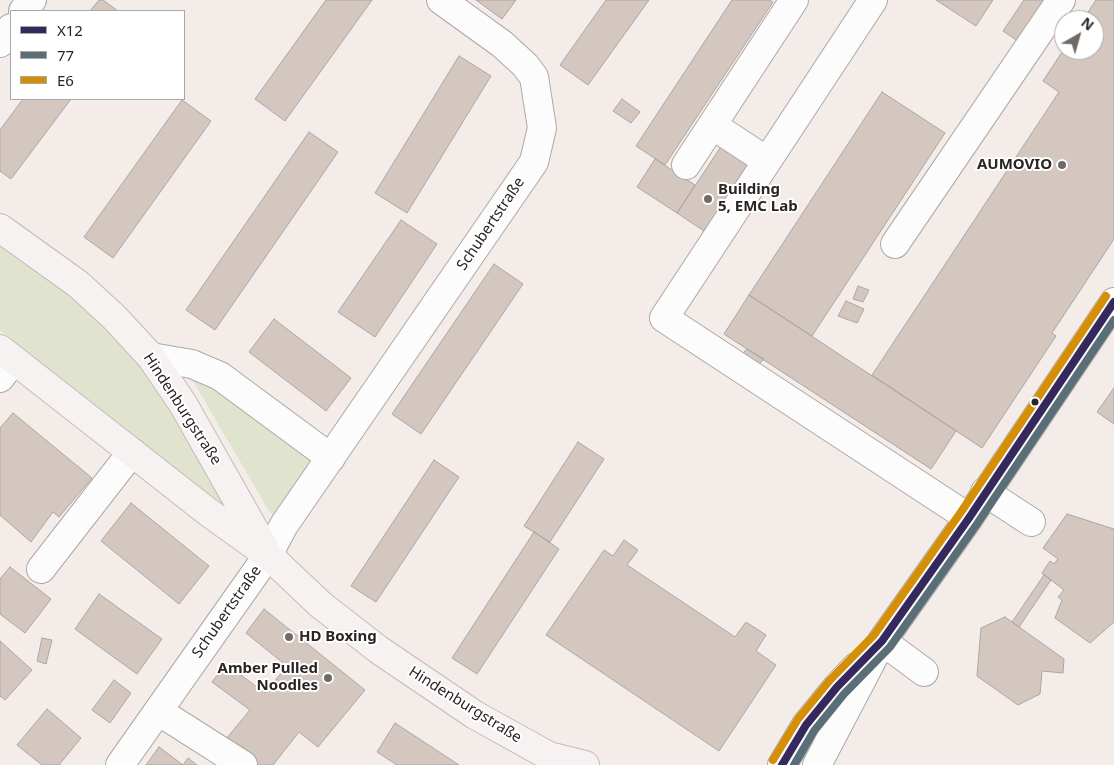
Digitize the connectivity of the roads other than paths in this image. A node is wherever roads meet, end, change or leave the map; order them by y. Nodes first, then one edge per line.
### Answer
1 (441, 0) edge
2 (794, 0) edge
3 (874, 0) edge
4 (1061, 0) edge
5 (10, 29) edge
6 (0, 44) edge
7 (712, 124) junction
8 (767, 161) junction
9 (686, 165) dead end
10 (0, 228) edge
11 (895, 244) dead end
12 (1114, 302) edge
13 (151, 357) junction
14 (5, 362) edge
15 (132, 452) junction
16 (331, 458) junction
17 (985, 492) junction
18 (969, 518) junction
19 (1031, 522) dead end
20 (268, 555) junction
21 (42, 569) dead end
22 (882, 641) junction
23 (924, 672) dead end
24 (158, 710) junction
25 (831, 735) junction
26 (554, 761) edge
27 (120, 765) edge
28 (243, 765) edge
29 (585, 765) edge
30 (782, 765) edge
31 (817, 765) edge
32 (827, 765) edge

1 - 16 street, Schubertstraße
2 - 7 street
3 - 8 street
4 - 11 street
5 - 6 street
7 - 8 street
7 - 9 street
8 - 18 street
10 - 13 main road, Hindenburgstraße
12 - 17 street
13 - 16 street
13 - 20 main road, Hindenburgstraße
14 - 15 main road, Hindenburgstraße
15 - 20 main road, Hindenburgstraße
15 - 21 street
16 - 20 street, Schubertstraße
17 - 18 street
17 - 19 street
18 - 22 street
20 - 24 street, Schubertstraße
20 - 26 main road, Hindenburgstraße
22 - 23 street
22 - 25 street
22 - 30 street
24 - 27 street, Schubertstraße
24 - 28 street
25 - 31 street
25 - 32 street
26 - 29 main road, Hindenburgstraße

